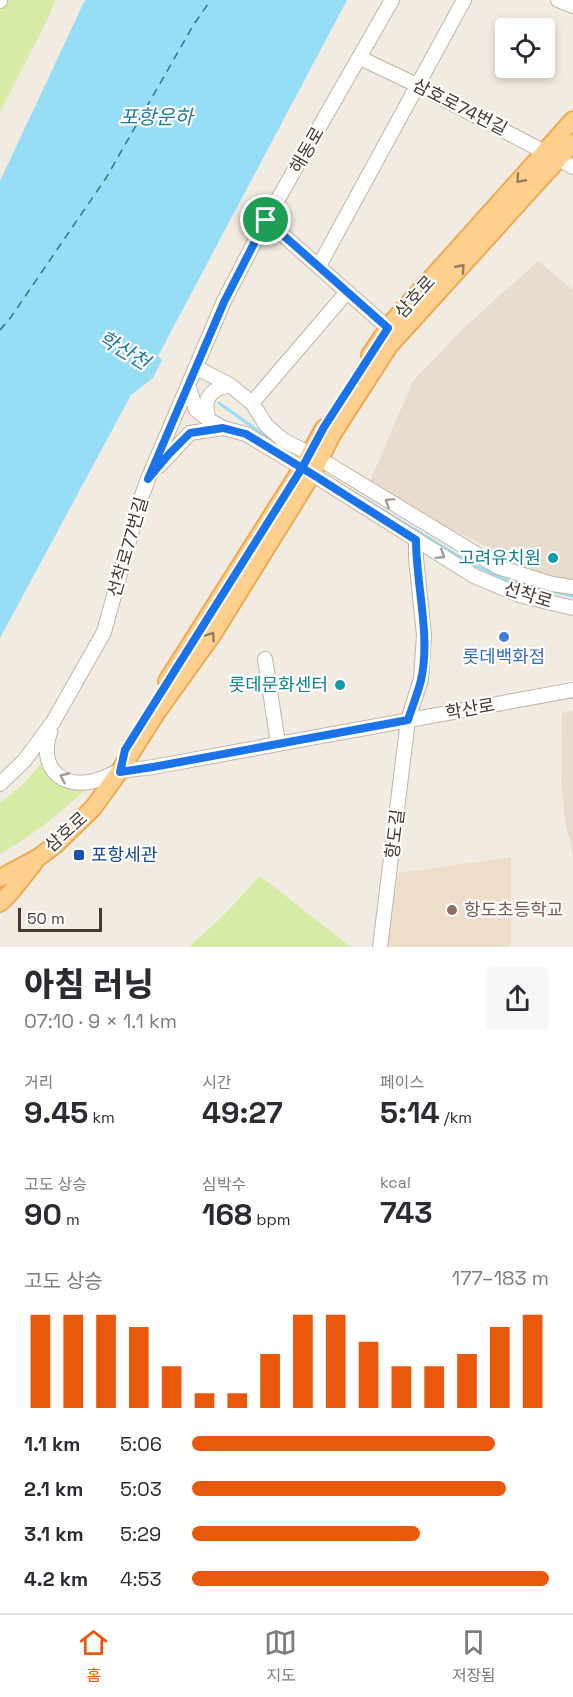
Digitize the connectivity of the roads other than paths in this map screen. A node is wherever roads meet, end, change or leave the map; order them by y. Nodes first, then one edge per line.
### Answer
1 (392, 0) edge
2 (464, 0) edge
3 (558, 0) edge
4 (573, 6) edge
5 (360, 58) junction
6 (417, 85) junction
7 (573, 120) edge
8 (573, 143) edge
9 (559, 159) edge
10 (266, 220) junction
11 (319, 266) junction
12 (347, 292) junction
13 (388, 328) junction
14 (197, 368) junction
15 (230, 385) junction
16 (189, 387) junction
17 (252, 403) junction
18 (209, 420) junction
19 (223, 428) junction
20 (311, 464) junction
21 (148, 479) junction
22 (416, 540) junction
23 (573, 587) edge
24 (573, 608) edge
25 (265, 659) dead end
26 (573, 690) edge
27 (408, 720) junction
28 (53, 722) junction
29 (278, 743) junction
30 (120, 772) junction
31 (0, 784) edge
32 (39, 857) junction
33 (0, 878) edge
34 (0, 903) edge
35 (381, 947) edge

1 - 5 street, 해동로
2 - 6 street
3 - 4 street
5 - 6 street, 삼호로74번길
5 - 10 street, 해동로
6 - 9 street, 삼호로74번길
6 - 11 street
7 - 9 main road, 삼호로
8 - 9 main road, 삼호로
9 -> 13 main road, 삼호로
20 -> 9 main road, 삼호로
10 - 11 street
10 - 14 street, 해동로
11 - 12 street
12 - 13 street
12 - 17 street
13 - 20 main road, 삼호로
14 - 15 street, 선착로
14 - 16 street, 선착로77번길
15 - 17 street, 선착로
15 - 18 street
16 - 18 street, 선착로
16 - 21 street, 선착로77번길
17 - 20 street, 선착로
18 - 19 street, 선착로
19 - 20 street, 선착로
19 - 21 street
20 - 22 street, 선착로
23 -> 20 street, 선착로
20 - 30 main road, 삼호로
21 - 28 street, 선착로77번길
22 -> 24 street, 선착로
22 - 27 street, 항도길
25 - 29 street
26 - 27 street, 학산로
27 - 29 street, 학산로
27 - 35 street, 항도길
30 -> 28 street, 학산로
28 - 31 street
29 - 30 street, 학산로
30 - 32 main road, 삼호로
32 - 33 main road, 삼호로
32 - 34 main road

